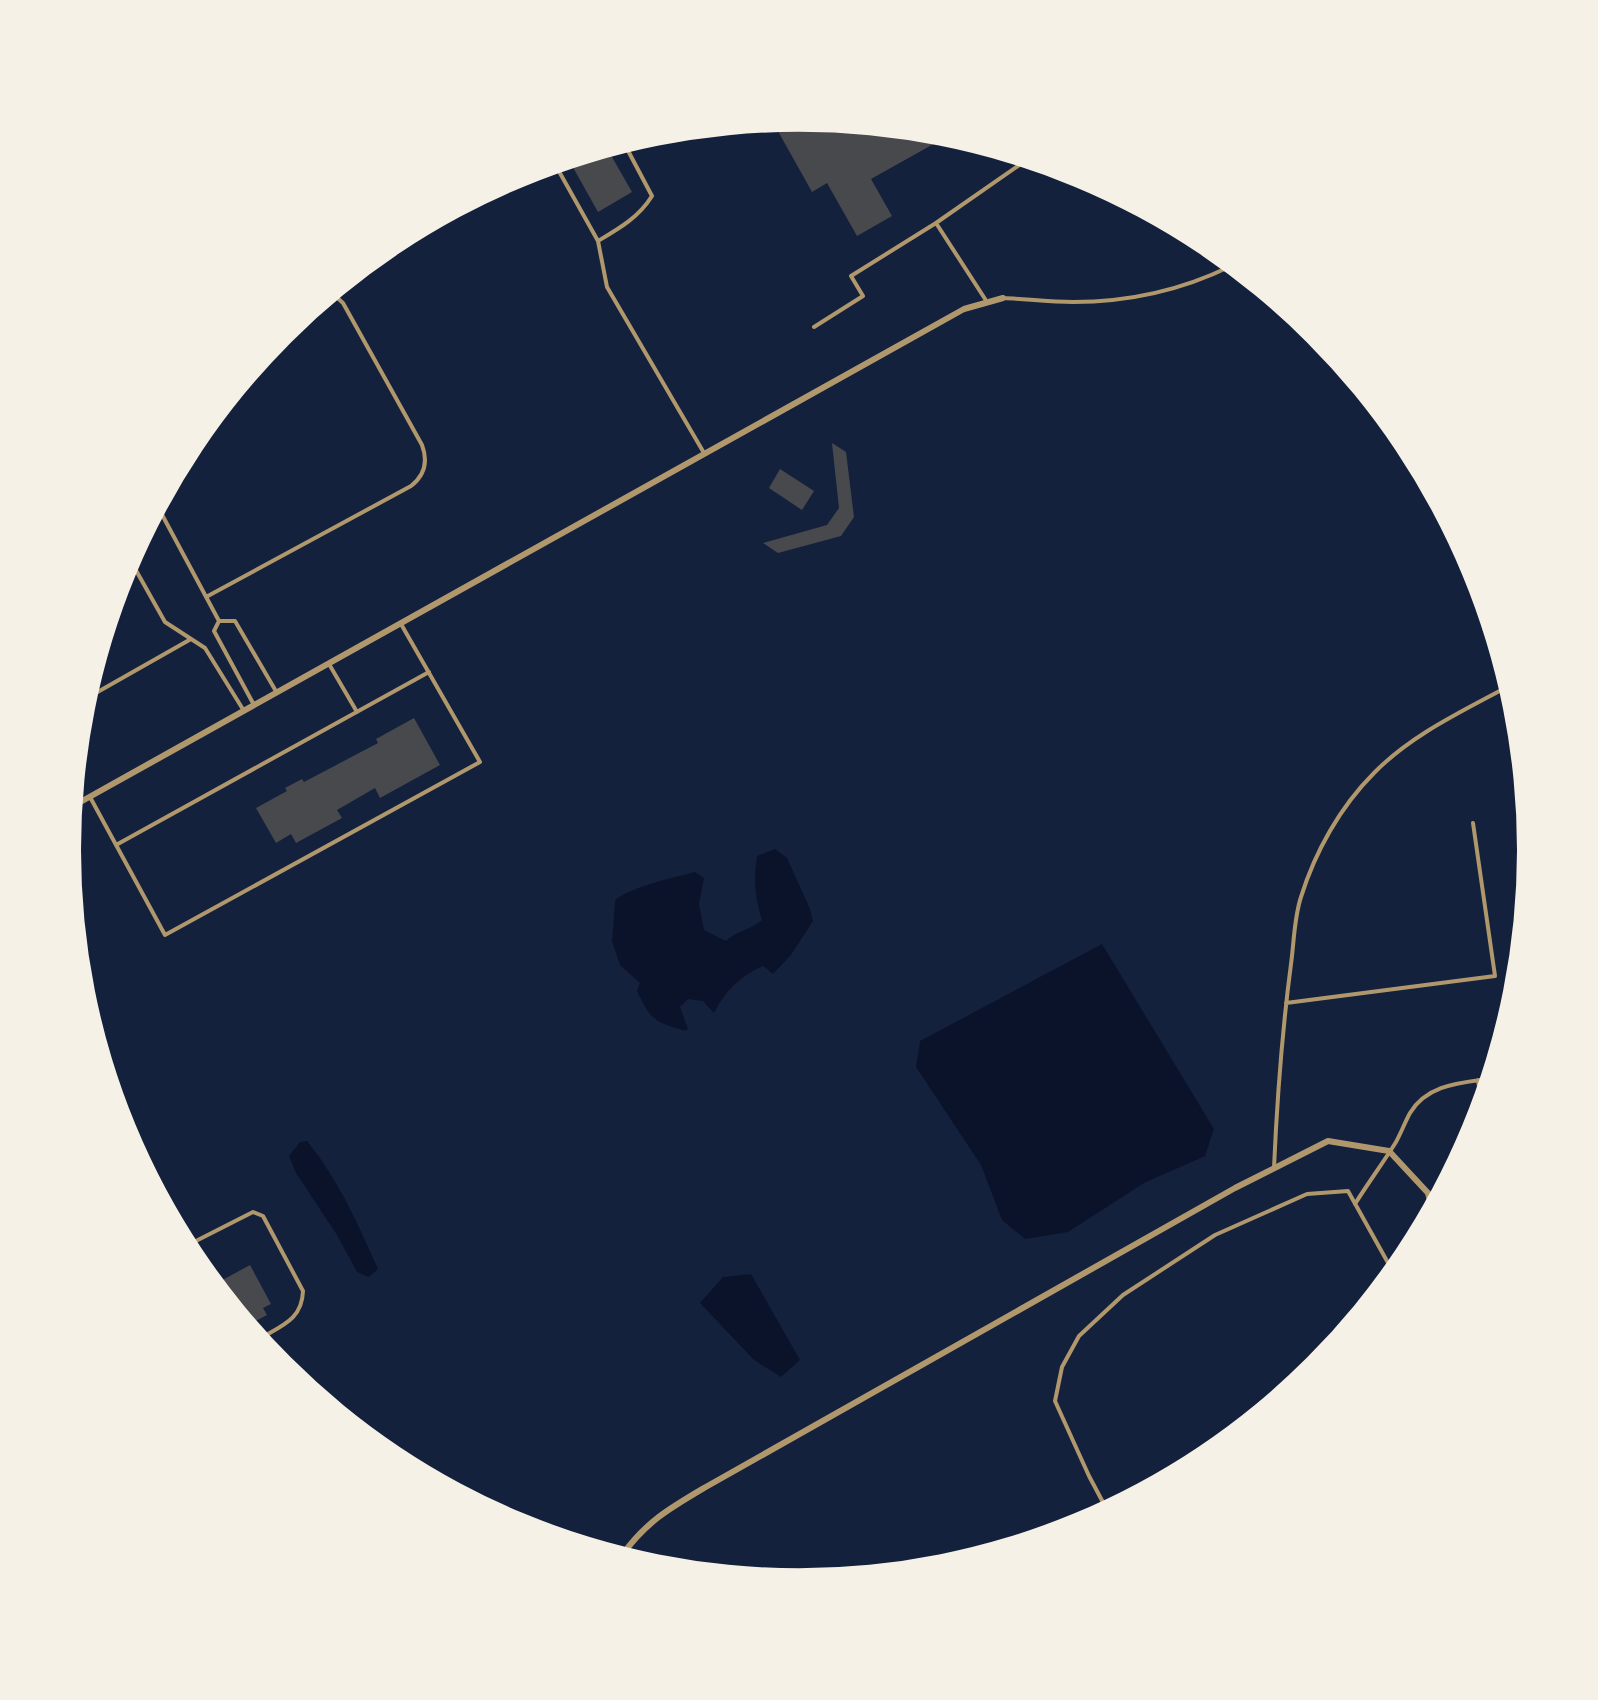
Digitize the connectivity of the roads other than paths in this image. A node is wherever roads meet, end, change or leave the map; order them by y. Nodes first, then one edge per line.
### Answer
1 (628, 153) edge
2 (1018, 166) edge
3 (560, 173) edge
4 (936, 223) junction
5 (598, 241) junction
6 (1222, 270) edge
7 (1003, 298) joint
8 (339, 299) edge
9 (987, 302) junction
10 (814, 327) dead end
11 (704, 453) junction
12 (163, 517) edge
13 (137, 573) edge
14 (206, 597) junction
15 (219, 621) junction
16 (401, 624) junction
17 (191, 639) junction
18 (329, 664) junction
19 (429, 672) junction
20 (99, 691) edge
21 (1499, 691) edge
22 (277, 693) junction
23 (255, 705) junction
24 (244, 711) junction
25 (357, 713) junction
26 (90, 797) junction
27 (83, 801) edge
28 (1473, 823) dead end
29 (116, 845) junction
30 (1286, 1003) junction
31 (1478, 1080) edge
32 (1389, 1151) junction
33 (1274, 1168) junction
34 (1429, 1195) edge
35 (1355, 1204) junction
36 (197, 1241) edge
37 (1387, 1261) edge
38 (269, 1334) edge
39 (1102, 1501) edge
40 (628, 1547) edge

1 - 5 lane
2 - 4 lane
3 - 5 lane
4 - 9 lane
4 - 10 lane
5 - 11 lane
6 - 7 lane
7 - 9 street
8 - 14 lane
9 - 11 street
11 - 16 street
12 - 14 lane
13 - 17 lane
14 - 15 lane
15 - 22 lane
15 - 23 lane
16 - 18 street
16 - 19 lane
17 - 20 lane
17 - 24 lane
18 - 22 street
18 - 25 lane
19 - 25 lane
19 - 29 lane
21 - 30 lane
22 - 23 street
23 - 24 street
24 - 26 street
25 - 29 lane
26 - 27 street
26 - 29 lane
28 - 30 lane
30 - 33 lane
31 - 32 lane
32 - 33 street
32 - 34 street
32 - 35 lane
33 - 40 street
35 - 37 lane
35 - 39 lane
36 - 38 lane

